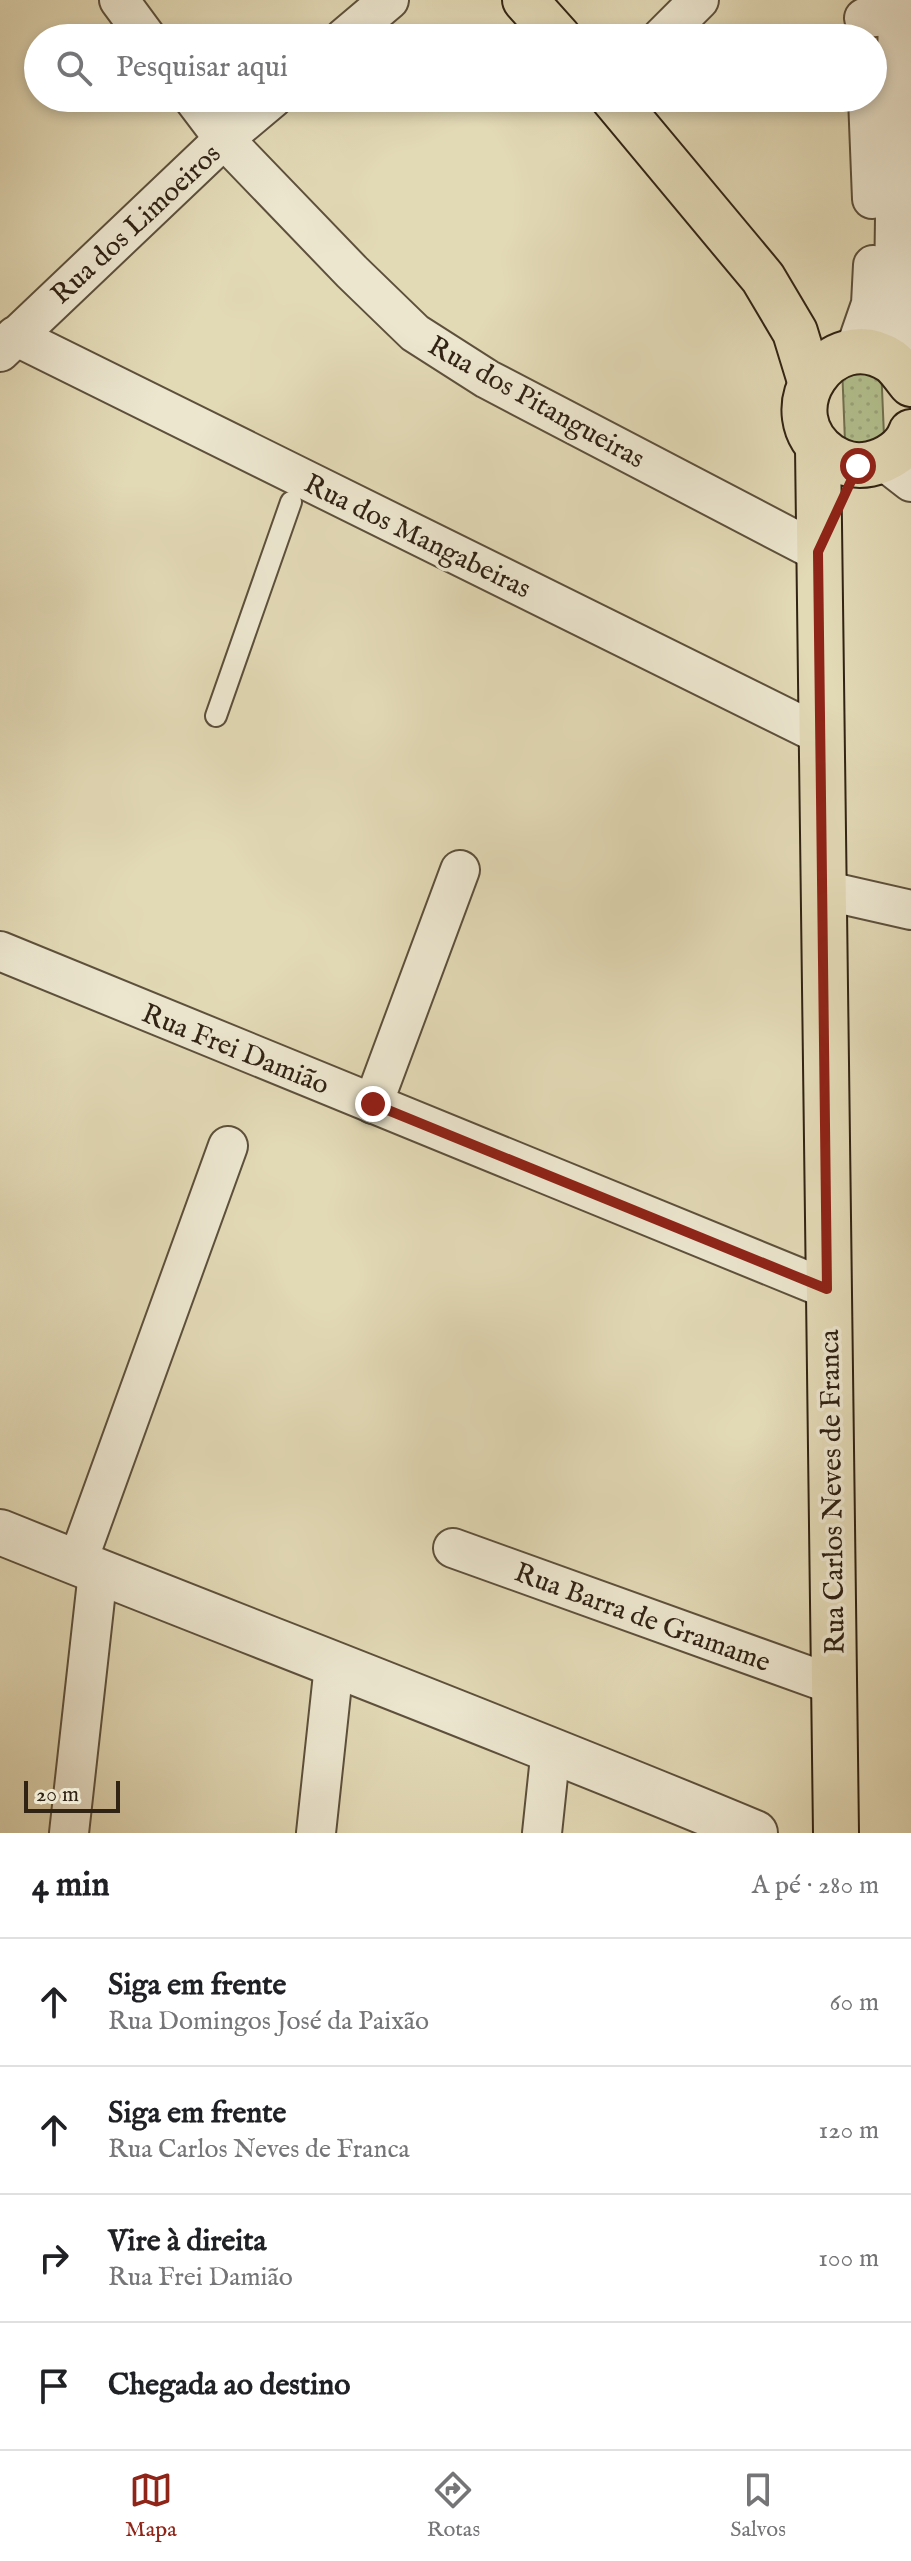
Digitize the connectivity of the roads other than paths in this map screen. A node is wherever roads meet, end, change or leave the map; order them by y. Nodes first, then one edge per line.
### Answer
1 (119, 0) edge
2 (389, 0) edge
3 (525, 0) edge
4 (699, 0) edge
5 (137, 24) edge
6 (361, 24) edge
7 (546, 24) edge
8 (675, 24) edge
9 (204, 112) edge
10 (256, 112) edge
11 (625, 112) edge
12 (868, 112) edge
13 (878, 112) edge
14 (224, 139) junction
15 (7, 344) edge
16 (861, 368) edge
17 (818, 448) junction
18 (891, 460) edge
19 (297, 491) junction
20 (818, 552) junction
21 (216, 716) dead end
22 (821, 735) junction
23 (460, 870) dead end
24 (823, 890) junction
25 (911, 910) edge
26 (0, 951) edge
27 (373, 1104) junction
28 (228, 1146) dead end
29 (827, 1289) junction
30 (0, 1532) edge
31 (453, 1548) dead end
32 (88, 1567) junction
33 (334, 1665) junction
34 (834, 1685) junction
35 (551, 1748) junction
36 (838, 1828) edge
37 (69, 1833) edge
38 (316, 1833) edge
39 (542, 1833) edge
40 (755, 1833) edge

1 - 5 street
2 - 6 street
3 - 7 main road
4 - 8 street
9 - 14 street, Rua dos Pitangueiras
10 - 14 street, Rua dos Limoeiros
11 - 16 main road
12 - 16 street
13 - 16 street
14 - 15 street, Rua dos Limoeiros
14 - 20 street, Rua dos Pitangueiras
15 - 19 street, Rua dos Mangabeiras
16 - 17 main road
17 - 18 main road
17 - 20 main road, Rua Carlos Neves de Franca
18 - 20 main road
19 - 21 lane
19 - 22 street, Rua dos Mangabeiras
20 - 22 main road, Rua Carlos Neves de Franca
22 - 24 main road, Rua Carlos Neves de Franca
23 - 27 street
24 - 25 street
24 - 29 main road, Rua Carlos Neves de Franca
26 - 27 street, Rua Frei Damião
27 - 29 street, Rua Frei Damião
28 - 32 street
29 - 34 main road, Rua Carlos Neves de Franca
30 - 32 street
31 - 34 street, Rua Barra de Gramame
32 - 33 street
32 - 37 street
33 - 35 street
33 - 38 street
34 - 36 main road, Rua Carlos Neves de Franca
35 - 39 street
35 - 40 street

